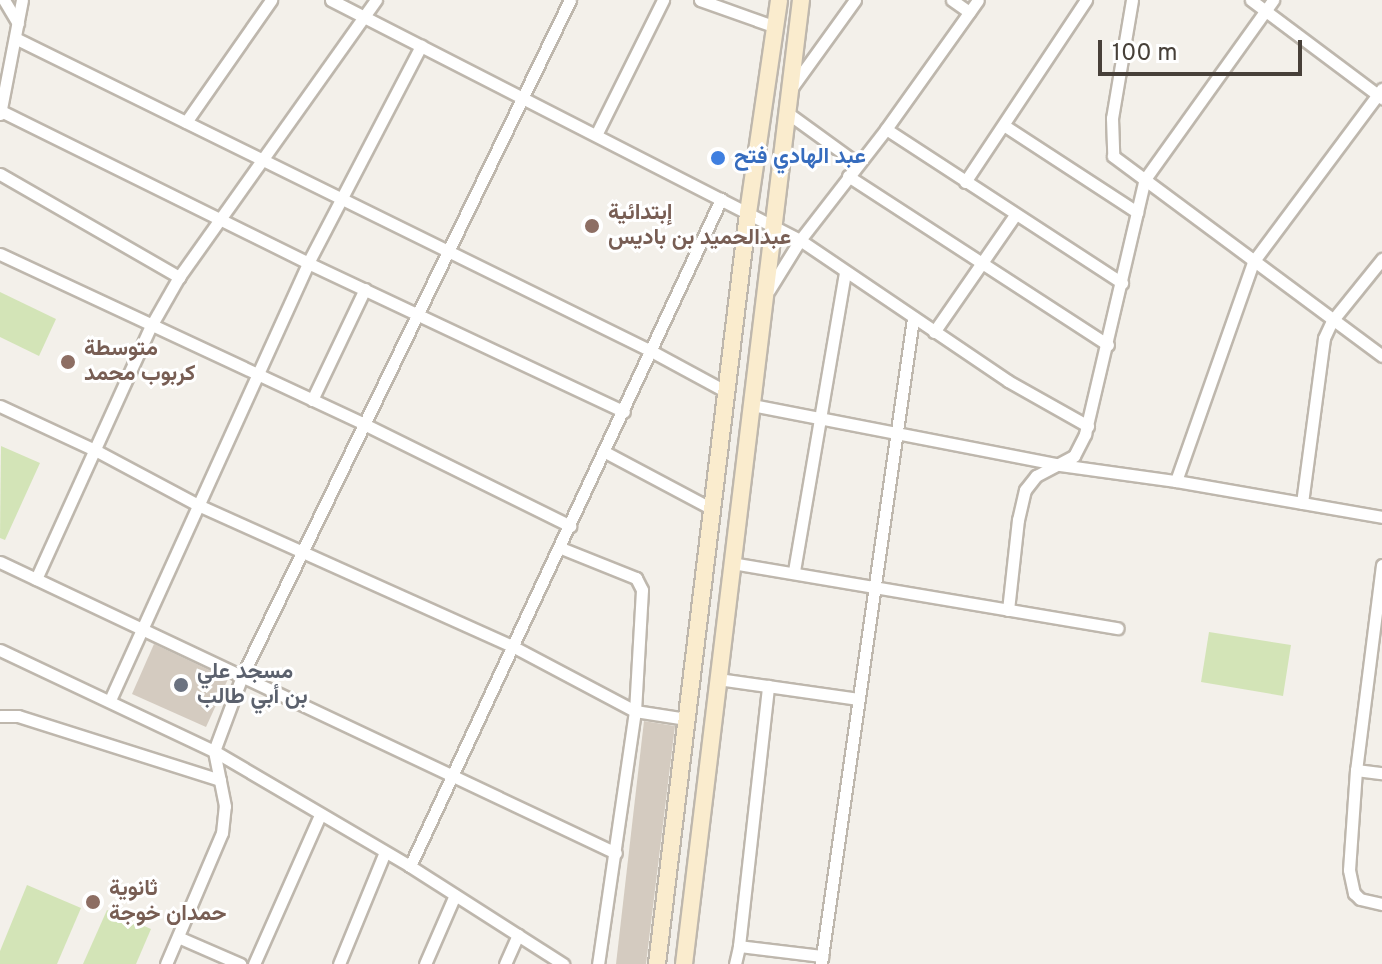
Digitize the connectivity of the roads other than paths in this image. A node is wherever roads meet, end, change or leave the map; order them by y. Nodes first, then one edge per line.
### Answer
1 (4, 0) edge
2 (22, 0) edge
3 (271, 0) edge
4 (331, 0) edge
5 (376, 0) edge
6 (570, 0) edge
7 (663, 0) edge
8 (700, 0) edge
9 (779, 0) edge
10 (801, 0) edge
11 (855, 0) edge
12 (952, 0) edge
13 (978, 0) edge
14 (1086, 0) edge
15 (1132, 0) edge
16 (1251, 0) edge
17 (1269, 5) edge
18 (969, 12) junction
19 (364, 17) junction
20 (18, 23) junction
21 (776, 27) junction
22 (15, 38) junction
23 (421, 46) junction
24 (792, 86) junction
25 (1381, 94) edge
26 (523, 98) junction
27 (0, 113) edge
28 (789, 114) junction
29 (186, 122) junction
30 (1005, 126) junction
31 (886, 129) junction
32 (596, 135) junction
33 (264, 159) junction
34 (858, 164) junction
35 (0, 174) edge
36 (848, 176) junction
37 (1145, 179) junction
38 (965, 182) junction
39 (721, 199) junction
40 (338, 200) junction
41 (1137, 212) junction
42 (748, 213) junction
43 (1015, 215) junction
44 (221, 220) junction
45 (774, 226) junction
46 (800, 240) junction
47 (447, 253) junction
48 (0, 254) edge
49 (1382, 259) edge
50 (1253, 262) junction
51 (308, 263) junction
52 (981, 263) junction
53 (845, 272) junction
54 (179, 277) junction
55 (1122, 283) junction
56 (365, 289) junction
57 (766, 294) junction
58 (418, 315) junction
59 (913, 318) junction
60 (1332, 321) junction
61 (151, 326) junction
62 (934, 332) junction
63 (1108, 345) junction
64 (653, 352) junction
65 (1382, 356) edge
66 (255, 374) junction
67 (727, 392) junction
68 (312, 400) junction
69 (752, 405) junction
70 (0, 406) edge
71 (624, 412) junction
72 (823, 417) junction
73 (366, 425) junction
74 (1088, 426) junction
75 (895, 432) junction
76 (95, 450) junction
77 (605, 452) junction
78 (1060, 465) junction
79 (1176, 481) junction
80 (1302, 503) junction
81 (198, 505) junction
82 (714, 510) junction
83 (1382, 517) edge
84 (570, 526) junction
85 (561, 548) junction
86 (301, 551) junction
87 (0, 562) edge
88 (732, 563) junction
89 (1382, 565) edge
90 (794, 571) junction
91 (36, 579) junction
92 (876, 587) junction
93 (1008, 610) junction
94 (1118, 628) dead end
95 (142, 631) junction
96 (514, 647) junction
97 (0, 650) edge
98 (1368, 664) junction
99 (1382, 665) edge
100 (242, 676) junction
101 (718, 679) junction
102 (768, 686) junction
103 (859, 699) junction
104 (110, 700) junction
105 (635, 711) junction
106 (0, 716) edge
107 (686, 719) junction
108 (214, 751) junction
109 (1356, 770) junction
110 (1382, 773) edge
111 (453, 774) junction
112 (220, 780) junction
113 (320, 815) junction
114 (385, 852) junction
115 (616, 853) junction
116 (410, 866) junction
117 (455, 895) junction
118 (1382, 904) edge
119 (518, 935) junction
120 (178, 937) junction
121 (739, 946) junction
122 (821, 960) edge
123 (166, 964) edge
124 (240, 964) edge
125 (254, 964) edge
126 (339, 964) edge
127 (425, 964) edge
128 (505, 964) edge
129 (563, 964) edge
130 (598, 964) edge
131 (657, 964) edge
132 (684, 964) edge
133 (735, 964) edge

1 - 20 street
2 - 20 street
3 - 29 street
4 - 19 street
5 - 19 street
6 - 26 street
7 - 32 street
8 - 21 street
9 - 21 main road
10 - 24 main road
11 - 24 street
12 - 18 street
13 - 18 street
14 - 30 street
15 - 37 street
16 - 17 street
17 - 25 street
17 - 37 street
18 - 31 street
19 - 23 street
19 - 33 street
20 - 22 street
21 - 42 main road
22 - 27 street
22 - 29 street
23 - 26 street
23 - 40 street
24 - 28 main road
25 - 50 street
26 - 32 street
26 - 47 street
27 - 44 street
28 - 34 street
28 - 45 main road
29 - 33 street
30 - 38 street
30 - 41 street
31 - 34 street
31 - 38 street
32 - 39 street
33 - 40 street
33 - 44 street
34 - 36 street
35 - 54 street
36 - 46 street
36 - 52 street
37 - 41 street
37 - 50 street
38 - 43 street
39 - 42 street
39 - 64 street
40 - 47 street
40 - 51 street
41 - 55 street
42 - 45 street
42 - 67 main road
43 - 52 street
43 - 55 street
44 - 51 street
44 - 54 street
45 - 46 street
45 - 57 main road
46 - 53 street
46 - 57 street
47 - 58 street
47 - 64 street
48 - 61 street
49 - 60 street
50 - 60 street
50 - 79 street
51 - 56 street
51 - 66 street
52 - 62 street
52 - 63 street
53 - 59 street
53 - 72 street
54 - 61 street
55 - 63 street
56 - 58 street
56 - 68 street
57 - 69 main road
58 - 71 street
58 - 73 street
59 - 62 street
59 - 75 street
60 - 65 street
60 - 80 street
61 - 66 street
61 - 76 street
62 - 74 street
63 - 74 street
64 - 67 street
64 - 71 street
66 - 68 street
66 - 81 street
67 - 82 main road
68 - 73 street
69 - 72 street
69 - 88 main road
70 - 76 street
71 - 77 street
72 - 75 street
72 - 90 street
73 - 84 street
73 - 86 street
74 - 78 street
75 - 78 street
75 - 92 street
76 - 81 street
76 - 91 street
77 - 82 street
77 - 84 street
78 - 79 street
78 - 93 street
79 - 80 street
80 - 83 street
81 - 86 street
81 - 95 street
82 - 107 main road
84 - 85 street
85 - 96 street
85 - 105 street
86 - 96 street
86 - 100 street
87 - 91 street
88 - 90 street
88 - 101 main road
89 - 98 street
90 - 92 street
91 - 95 street
92 - 93 street
92 - 103 street
93 - 94 street
95 - 100 street
95 - 104 street
96 - 105 street
96 - 111 street
97 - 104 street
98 - 99 street
98 - 109 street
100 - 108 street
100 - 111 street
101 - 102 street
101 - 132 main road
102 - 103 street
102 - 121 street
103 - 122 street
104 - 108 street
105 - 107 street
105 - 115 street
106 - 112 street
107 - 131 main road
108 - 112 street
108 - 113 street
109 - 110 street
109 - 118 street
111 - 115 street
111 - 116 street
112 - 120 street
113 - 114 street
113 - 125 street
114 - 116 street
114 - 126 street
115 - 130 street
116 - 117 street
117 - 119 street
117 - 127 street
119 - 128 street
119 - 129 street
120 - 123 street
120 - 124 street
121 - 122 street
121 - 133 street

